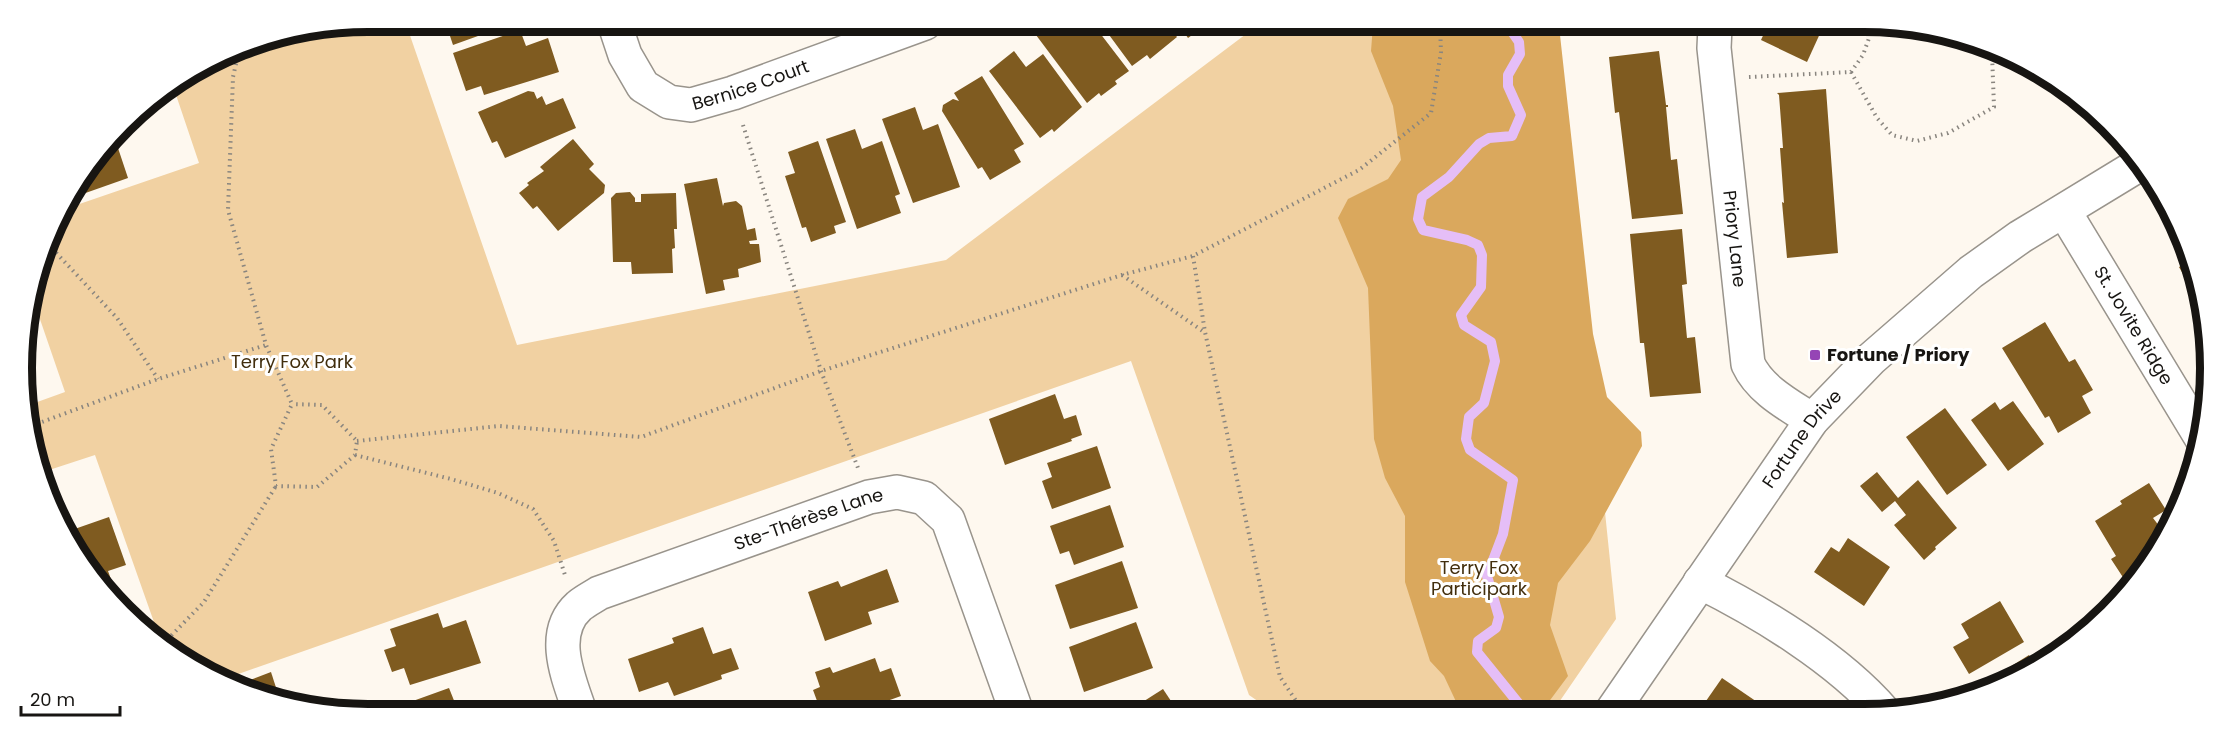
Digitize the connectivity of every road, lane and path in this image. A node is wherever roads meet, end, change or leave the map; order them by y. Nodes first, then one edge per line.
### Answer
1 (617, 32) edge
2 (900, 32) edge
3 (1440, 32) edge
4 (1715, 32) edge
5 (1871, 32) edge
6 (1992, 57) edge
7 (237, 58) edge
8 (1851, 72) junction
9 (1718, 78) junction
10 (733, 93) junction
11 (2134, 168) edge
12 (2064, 211) junction
13 (53, 249) edge
14 (1193, 256) junction
15 (1122, 274) junction
16 (1205, 332) junction
17 (266, 345) junction
18 (821, 371) junction
19 (158, 379) junction
20 (292, 404) junction
21 (1812, 420) junction
22 (36, 424) edge
23 (2194, 426) edge
24 (357, 441) junction
25 (355, 455) junction
26 (276, 486) junction
27 (869, 497) junction
28 (1700, 582) junction
29 (578, 607) junction
30 (168, 639) edge
31 (577, 704) edge
32 (1014, 704) edge
33 (1298, 704) edge
34 (1617, 704) edge
35 (1877, 704) edge

1 - 10 street, Bernice Court
2 - 10 street, Bernice Court
3 - 14 path
4 - 9 street, Priory Lane
5 - 8 path
6 - 8 path
7 - 17 path
8 - 9 path
9 - 21 street, Priory Lane
10 - 18 path
11 - 12 street, Fortune Drive
12 - 21 street, Fortune Drive
12 - 23 street, St. Jovite Ridge
13 - 19 path
14 - 15 path
14 - 16 path
15 - 16 path
15 - 18 path
16 - 33 path
17 - 19 path
17 - 20 path
18 - 24 path
18 - 27 path
19 - 22 path
20 - 24 path
20 - 26 path
21 - 28 street, Fortune Drive
24 - 25 path
25 - 26 path
25 - 29 path
26 - 30 path
27 - 29 street, Ste-Thérèse Lane
27 - 32 street, Ste-Thérèse Lane
28 - 34 street, Fortune Drive
28 - 35 street
29 - 31 street, Ste-Thérèse Lane

